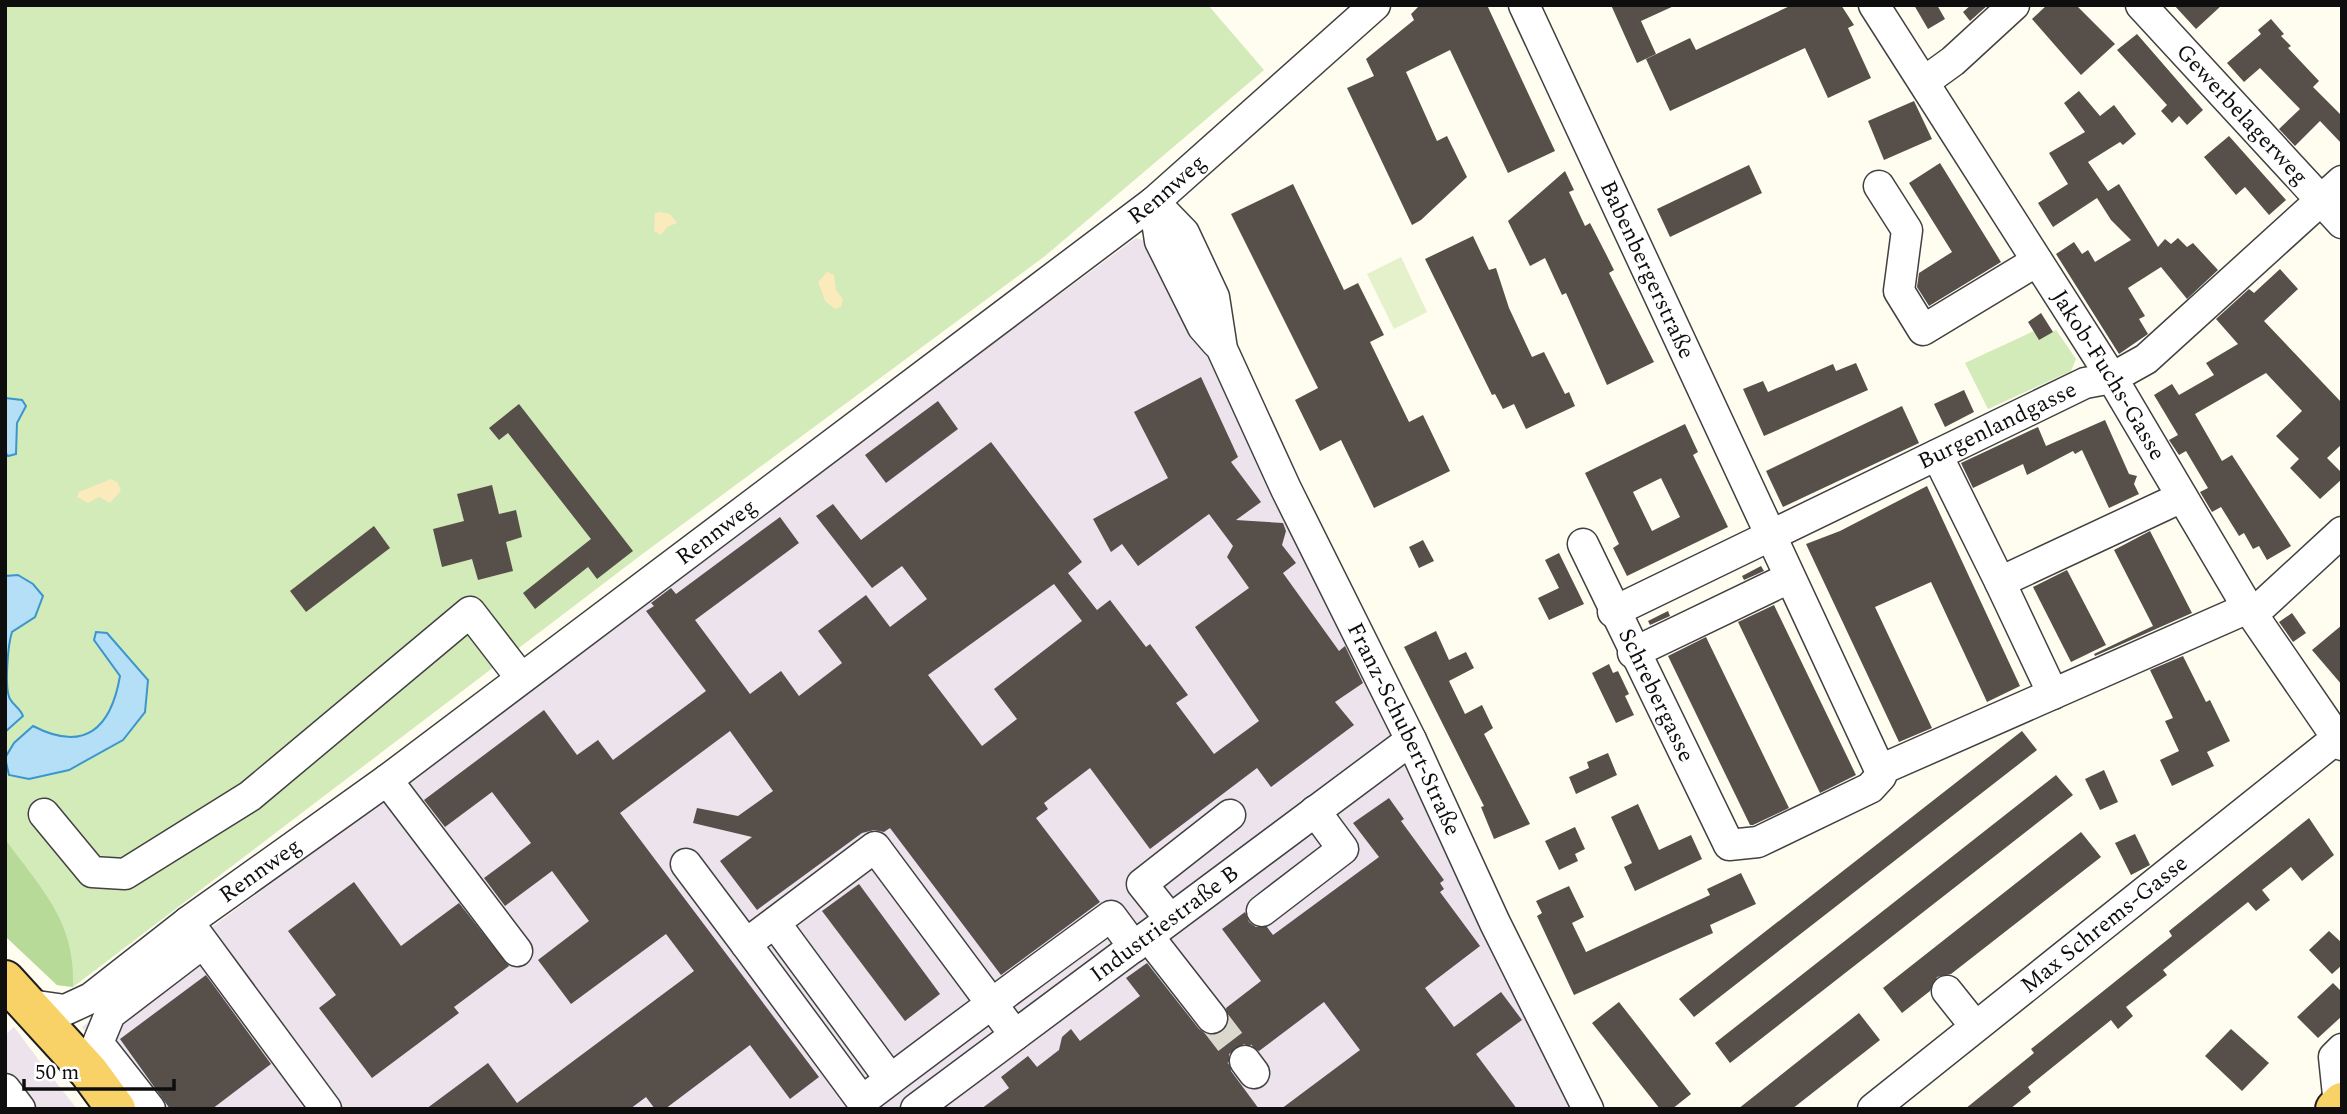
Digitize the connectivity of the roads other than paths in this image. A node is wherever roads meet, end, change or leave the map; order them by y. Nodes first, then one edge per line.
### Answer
1 (1375, 5) edge
2 (1524, 5) edge
3 (1874, 5) edge
4 (2014, 5) edge
5 (2141, 5) edge
6 (1924, 82) junction
7 (1879, 186) dead end
8 (2332, 191) edge
9 (1154, 202) junction
10 (2342, 223) edge
11 (2037, 261) junction
12 (2112, 378) junction
13 (1937, 455) junction
14 (2182, 497) junction
15 (2342, 533) edge
16 (1769, 536) junction
17 (1583, 544) dead end
18 (2000, 582) junction
19 (1785, 590) junction
20 (2246, 605) junction
21 (2207, 609) dead end
22 (1613, 612) junction
23 (1633, 653) junction
24 (521, 678) junction
25 (2053, 694) junction
26 (1411, 740) junction
27 (2339, 742) edge
28 (1880, 769) junction
29 (387, 780) junction
30 (1315, 811) junction
31 (44, 814) dead end
32 (1230, 815) dead end
33 (686, 864) dead end
34 (1262, 911) dead end
35 (775, 923) junction
36 (195, 933) junction
37 (1151, 934) junction
38 (746, 944) junction
39 (517, 951) dead end
40 (1947, 991) dead end
41 (33, 998) edge
42 (991, 1004) junction
43 (1212, 1018) tunnel mouth
44 (1975, 1026) junction
45 (1015, 1035) junction
46 (2342, 1049) edge
47 (890, 1079) junction
48 (5, 1089) edge
49 (2338, 1105) edge
50 (20, 1109) edge
51 (116, 1109) edge
52 (150, 1109) edge
53 (326, 1109) edge
54 (916, 1109) edge
55 (1588, 1109) edge
56 (1872, 1109) edge

1 - 9 street, Rennweg
2 - 16 street, Babenbergerstraße
3 - 6 street, Jakob-Fuchs-Gasse
4 - 6 street
5 - 8 street, Gewerbelagerweg
6 - 11 street, Jakob-Fuchs-Gasse
7 - 11 street
8 - 10 street, Gewerbelagerweg
8 - 12 street, Burgenlandgasse
9 - 24 street, Rennweg
9 - 26 street, Franz-Schubert-Straße
11 - 12 street, Jakob-Fuchs-Gasse
12 - 13 street, Burgenlandgasse
12 - 14 street, Jakob-Fuchs-Gasse
13 - 16 street, Burgenlandgasse
13 - 18 street
14 - 18 street
14 - 20 street, Jakob-Fuchs-Gasse
15 - 20 street
16 - 19 street, Babenbergerstraße
16 - 22 street, Burgenlandgasse
17 - 22 street, Schrebergasse
18 - 25 street
19 - 23 street
19 - 28 street, Babenbergerstraße
20 - 21 street
20 - 25 street
20 - 27 street, Jakob-Fuchs-Gasse
22 - 23 street, Schrebergasse
23 - 28 street, Schrebergasse
24 - 29 street, Rennweg
24 - 31 street
25 - 28 street
26 - 30 street, Industriestraße B
26 - 55 street, Franz-Schubert-Straße
27 - 44 street, Max Schrems-Gasse
29 - 36 street, Rennweg
29 - 39 street
30 - 34 street
30 - 37 street, Industriestraße B
32 - 37 street
33 - 38 street
35 - 38 street
35 - 42 street
35 - 47 street
36 - 41 street, Rennweg
36 - 52 street
36 - 53 street
37 - 42 street
37 - 43 street
37 - 45 street, Industriestraße B
38 - 47 street
40 - 44 street
41 - 51 main road
42 - 45 street
42 - 47 street
44 - 56 street, Max Schrems-Gasse
45 - 54 street, Industriestraße B
46 - 49 street
48 - 50 street

